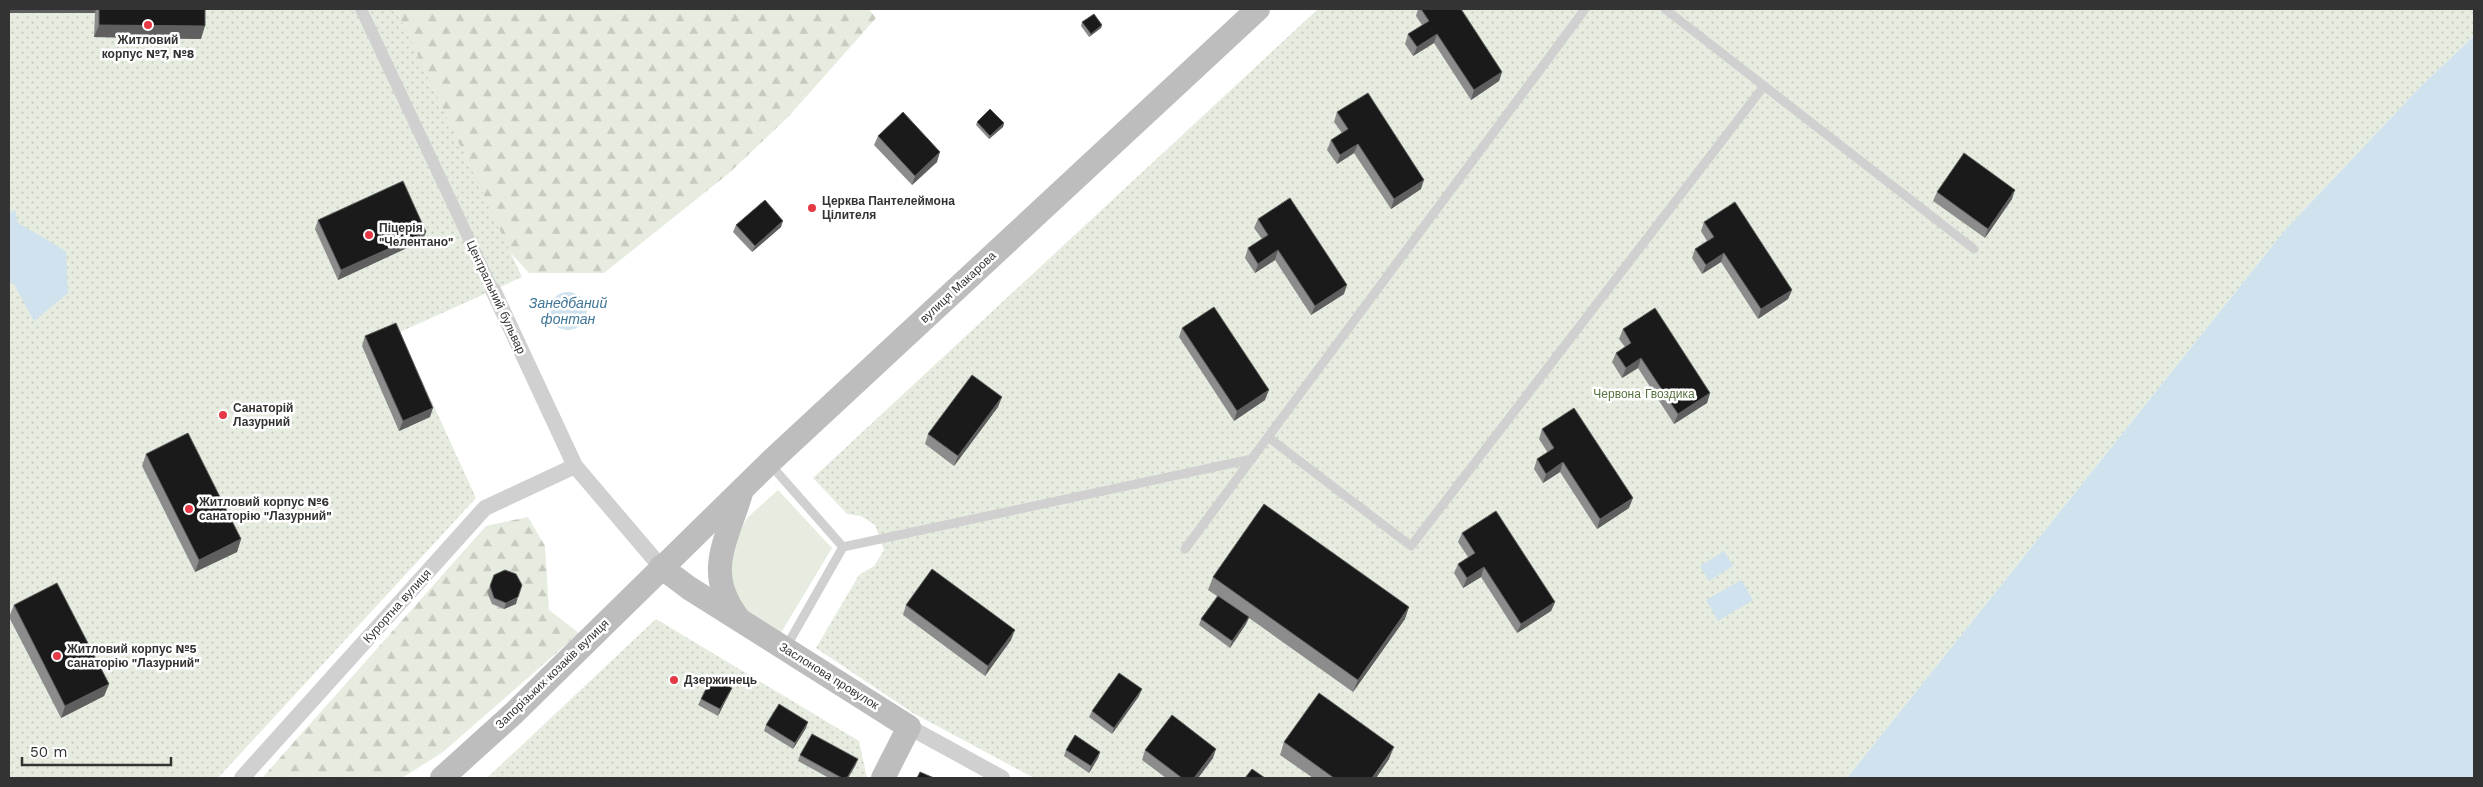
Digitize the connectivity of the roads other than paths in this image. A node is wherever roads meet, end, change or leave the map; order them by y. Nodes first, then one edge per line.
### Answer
1 (361, 9) edge
2 (1258, 9) edge
3 (1585, 9) edge
4 (1665, 9) edge
5 (1764, 86) junction
6 (1974, 249) dead end
7 (493, 290) joint
8 (1268, 437) junction
9 (1252, 459) junction
10 (769, 463) junction
11 (575, 466) junction
12 (742, 490) junction
13 (843, 547) junction
14 (1185, 549) dead end
15 (661, 567) junction
16 (739, 620) junction
17 (785, 649) junction
18 (909, 726) junction
19 (242, 778) edge
20 (442, 778) edge
21 (883, 778) edge
22 (1002, 778) edge

1 - 7 street, Центральний бульвар
2 - 10 main road, вулиця Макарова
3 - 8 lane
4 - 5 lane
5 - 6 lane
5 - 8 lane
7 - 11 street, Центральний бульвар
8 - 9 lane
9 - 13 lane
9 - 14 lane
10 - 12 main road, вулиця Макарова
10 - 13 lane
11 - 15 street, Центральний бульвар
11 - 19 street, Курортна вулиця
12 - 15 main road, вулиця Макарова
12 - 16 main road
13 - 17 lane
15 - 16 main road, Заслонова провулок
15 - 20 main road, Запорізьких козаків вулиця
16 - 17 main road, Заслонова провулок
17 - 18 main road, Заслонова провулок
18 - 21 main road
18 - 22 street, Заслонова провулок

